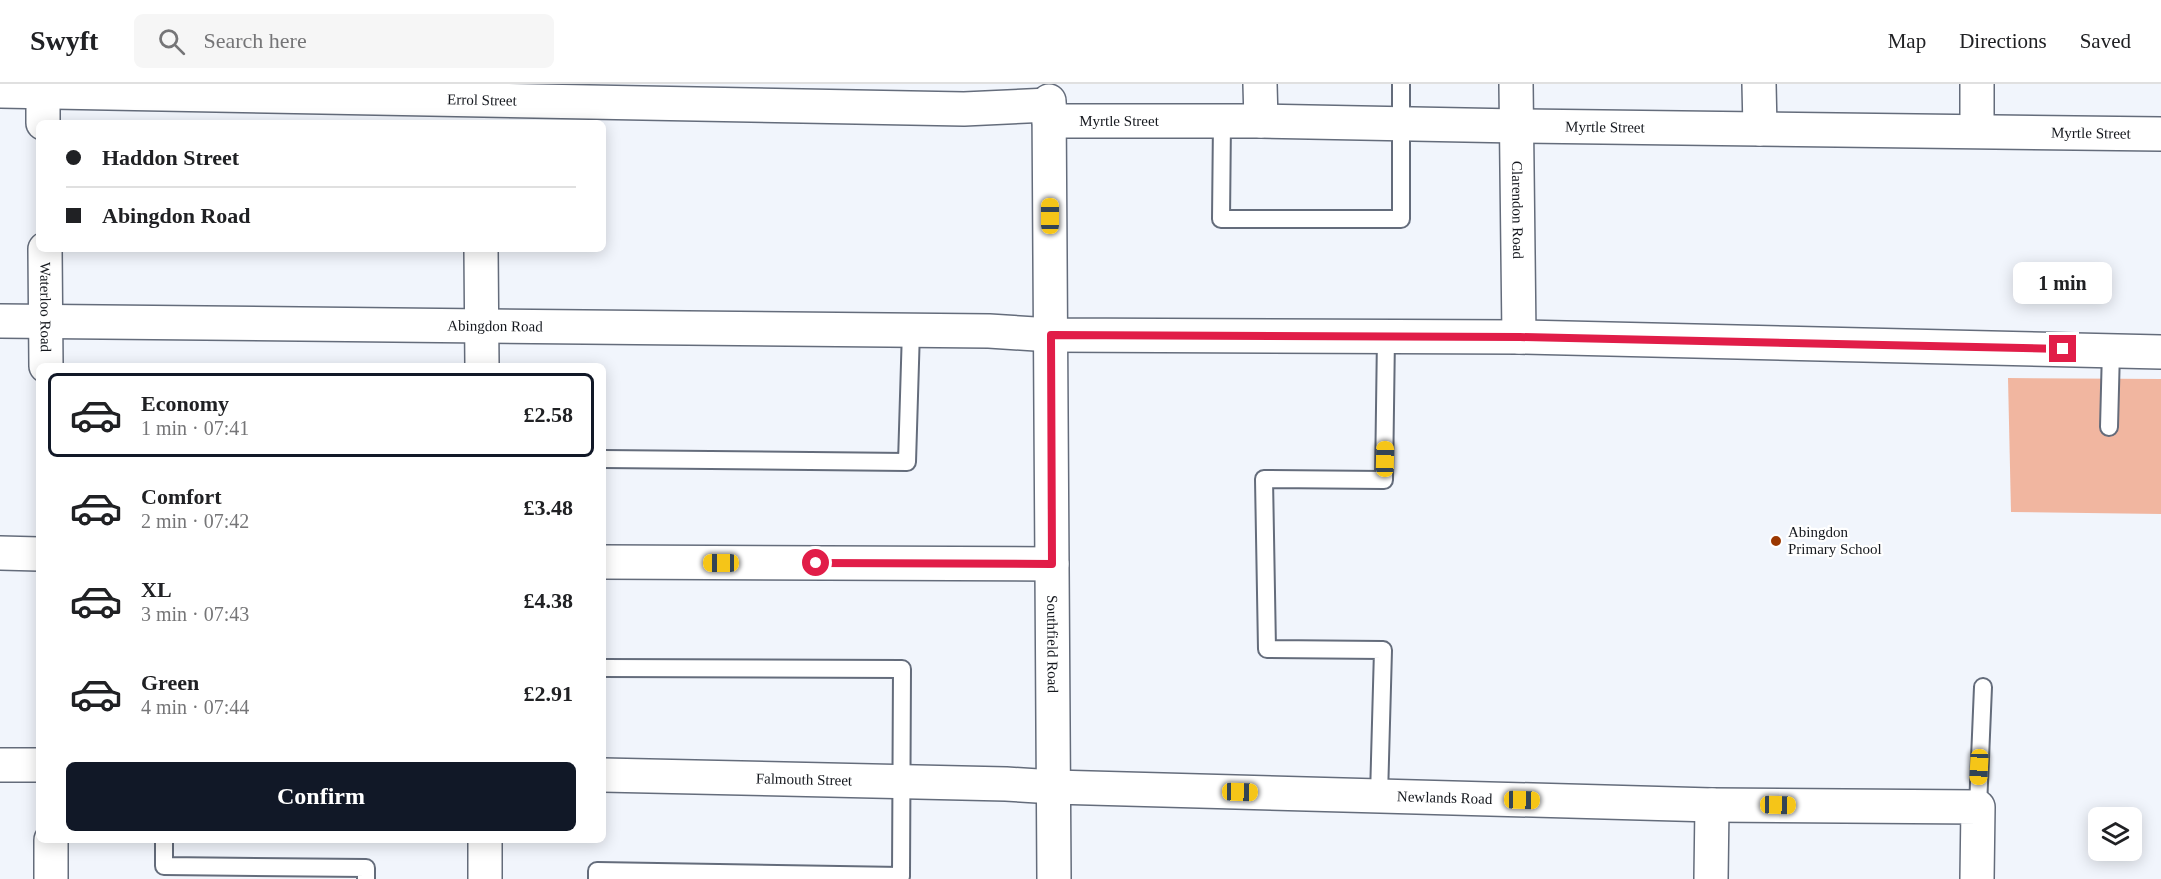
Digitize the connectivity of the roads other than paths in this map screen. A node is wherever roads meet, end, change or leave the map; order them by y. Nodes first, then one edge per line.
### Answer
1 (1260, 84) edge
2 (1401, 84) edge
3 (1516, 84) edge
4 (1759, 84) edge
5 (1977, 84) edge
6 (0, 91) edge
7 (43, 100) edge
8 (479, 103) edge
9 (1049, 103) edge
10 (1222, 121) junction
11 (1260, 121) junction
12 (1401, 123) junction
13 (1517, 126) junction
14 (1760, 129) junction
15 (1977, 131) junction
16 (2161, 134) edge
17 (45, 252) edge
18 (481, 252) edge
19 (0, 321) edge
20 (46, 322) junction
21 (481, 326) junction
22 (911, 330) junction
23 (1051, 335) junction
24 (1386, 336) junction
25 (1520, 337) junction
26 (2111, 350) junction
27 (2161, 352) edge
28 (46, 363) edge
29 (482, 363) edge
30 (2109, 427) dead end
31 (606, 459) edge
32 (0, 553) edge
33 (36, 554) edge
34 (606, 562) edge
35 (1052, 564) junction
36 (606, 668) edge
37 (1983, 687) dead end
38 (0, 765) edge
39 (36, 765) edge
40 (606, 775) edge
41 (900, 782) junction
42 (1006, 784) joint
43 (1054, 787) junction
44 (1379, 796) junction
45 (1712, 805) junction
46 (1977, 807) junction
47 (51, 843) edge
48 (164, 843) edge
49 (485, 843) edge
50 (51, 879) edge
51 (366, 879) edge
52 (485, 879) edge
53 (597, 879) edge
54 (1054, 879) edge
55 (1711, 879) edge
56 (1977, 879) edge

1 - 11 street
2 - 12 lane
3 - 13 street, Clarendon Road
4 - 14 street
5 - 15 street
6 - 7 street, Errol Street
7 - 8 street, Errol Street
8 - 9 street, Errol Street
9 - 10 street, Myrtle Street
9 - 23 street, Southfield Road
10 - 11 street, Myrtle Street
10 - 12 lane
11 - 12 street, Myrtle Street
12 - 13 street, Myrtle Street
13 - 14 street, Myrtle Street
13 - 25 street, Clarendon Road
14 - 15 street, Myrtle Street
15 - 16 street, Myrtle Street
17 - 20 street, Waterloo Road
18 - 21 street
19 - 20 street, Abingdon Road
20 - 21 street, Abingdon Road
20 - 28 street, Waterloo Road
21 - 22 street, Abingdon Road
21 - 29 street
22 - 23 street, Abingdon Road
22 - 31 lane
23 - 24 street
23 - 35 street, Southfield Road
24 - 25 street
24 - 44 lane
25 - 26 street
26 - 27 street
26 - 30 lane
32 - 33 street
34 - 35 street
35 - 43 street, Southfield Road
36 - 41 lane
37 - 46 lane
38 - 39 street
40 - 41 street, Falmouth Street
41 - 42 street, Falmouth Street
41 - 53 lane
42 - 43 street, Newlands Road
43 - 44 street, Newlands Road
43 - 54 street, Southfield Road
44 - 45 street, Newlands Road
45 - 46 street, Newlands Road
45 - 55 street
46 - 56 street
47 - 50 street
48 - 51 lane
49 - 52 street

